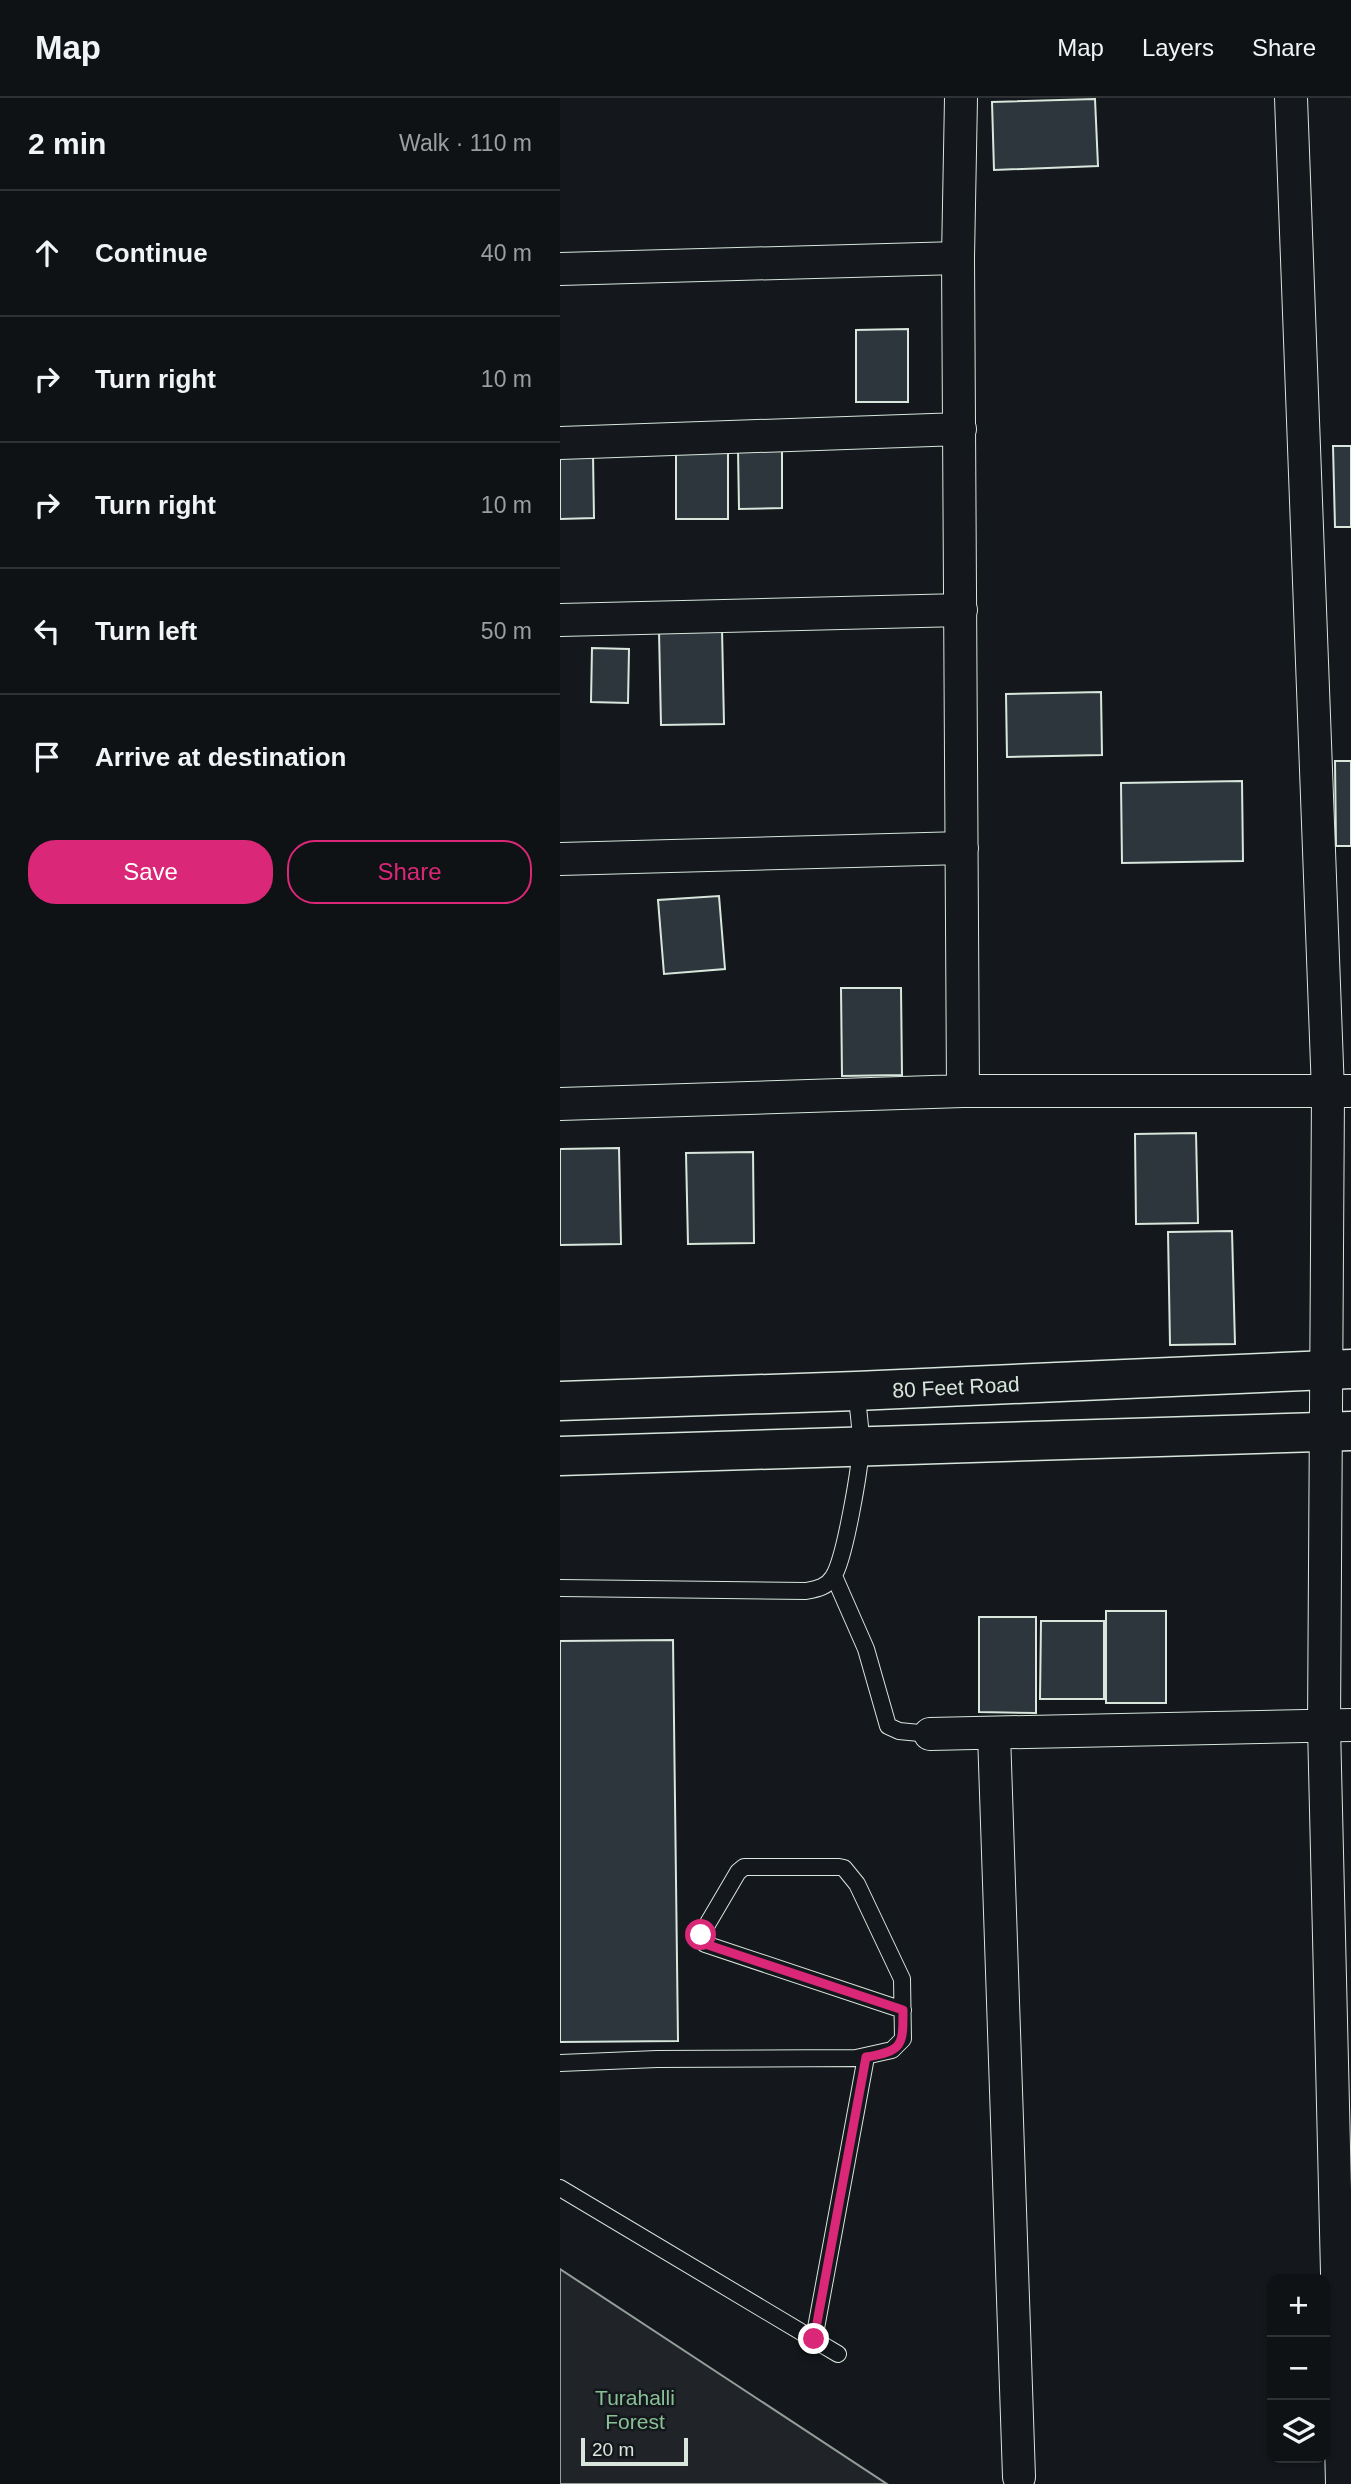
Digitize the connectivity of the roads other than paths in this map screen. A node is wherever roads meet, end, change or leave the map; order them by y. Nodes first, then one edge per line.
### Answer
1 (961, 98) edge
2 (1291, 98) edge
3 (958, 258) junction
4 (560, 270) edge
5 (960, 429) junction
6 (560, 443) edge
7 (961, 610) junction
8 (560, 620) edge
9 (962, 848) junction
10 (560, 859) edge
11 (963, 1091) junction
12 (1339, 1091) edge
13 (560, 1104) edge
14 (1339, 1369) edge
15 (856, 1391) junction
16 (560, 1401) edge
17 (1338, 1431) edge
18 (861, 1446) junction
19 (560, 1456) edge
20 (834, 1576) junction
21 (560, 1588) edge
22 (1337, 1726) edge
23 (930, 1734) joint
24 (994, 1734) junction
25 (903, 2010) junction
26 (866, 2057) junction
27 (560, 2063) edge
28 (560, 2188) edge
29 (814, 2339) junction
30 (838, 2354) dead end
31 (1019, 2477) dead end
32 (1342, 2484) edge

1 - 3 street
2 - 12 street
3 - 4 street
3 - 5 street
5 - 6 street
5 - 7 street
7 - 8 street
7 - 9 street
9 - 10 street
9 - 11 street
11 - 12 street
11 - 13 street
12 - 14 street
14 - 15 main road, 80 Feet Road
14 - 17 street
15 - 16 main road, 80 Feet Road
15 - 18 lane
17 - 18 main road
17 - 22 street
18 - 19 main road
18 - 20 lane
20 - 21 lane
20 - 23 lane
22 - 24 street
22 - 32 street
23 - 24 street
24 - 31 street
25 - 25 lane
25 - 26 lane
26 - 27 lane
26 - 29 lane
28 - 29 lane
29 - 30 lane

